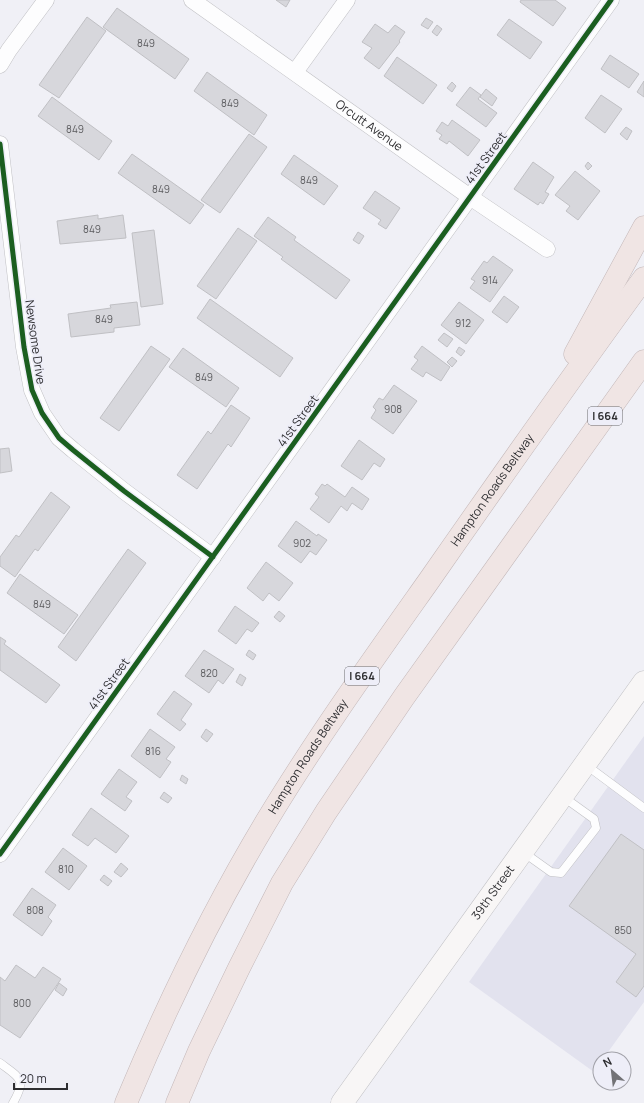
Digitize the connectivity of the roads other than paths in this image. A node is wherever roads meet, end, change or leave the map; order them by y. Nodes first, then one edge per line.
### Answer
1 (46, 0) edge
2 (192, 0) edge
3 (347, 0) edge
4 (611, 0) edge
5 (0, 66) edge
6 (294, 72) junction
7 (0, 144) edge
8 (470, 197) junction
9 (644, 227) edge
10 (547, 249) dead end
11 (644, 278) edge
12 (644, 361) edge
13 (644, 387) edge
14 (529, 437) junction
15 (565, 470) junction
16 (212, 557) junction
17 (644, 682) edge
18 (585, 764) junction
19 (562, 796) junction
20 (644, 808) edge
21 (522, 852) junction
22 (0, 854) edge
23 (0, 1063) edge
24 (13, 1103) edge
25 (126, 1103) edge
26 (177, 1103) edge
27 (342, 1103) edge

1 - 5 street
2 - 6 street, Orcutt Avenue
3 - 6 street
4 - 8 street, 41st Street
6 - 8 street, Orcutt Avenue
7 - 16 street, Newsome Drive
8 - 10 street, Orcutt Avenue
8 - 16 street, 41st Street
9 - 14 highway
11 - 14 highway, Hampton Roads Beltway / I 664
12 - 15 highway, I 664
13 - 15 highway
14 - 25 highway, Hampton Roads Beltway / I 664
15 - 26 highway, I 664
16 - 22 street, 41st Street
17 - 18 main road, 39th Street
18 - 19 main road, 39th Street
18 - 20 lane
19 - 21 main road, 39th Street
19 - 21 lane
21 - 27 main road, 39th Street
23 - 24 lane

